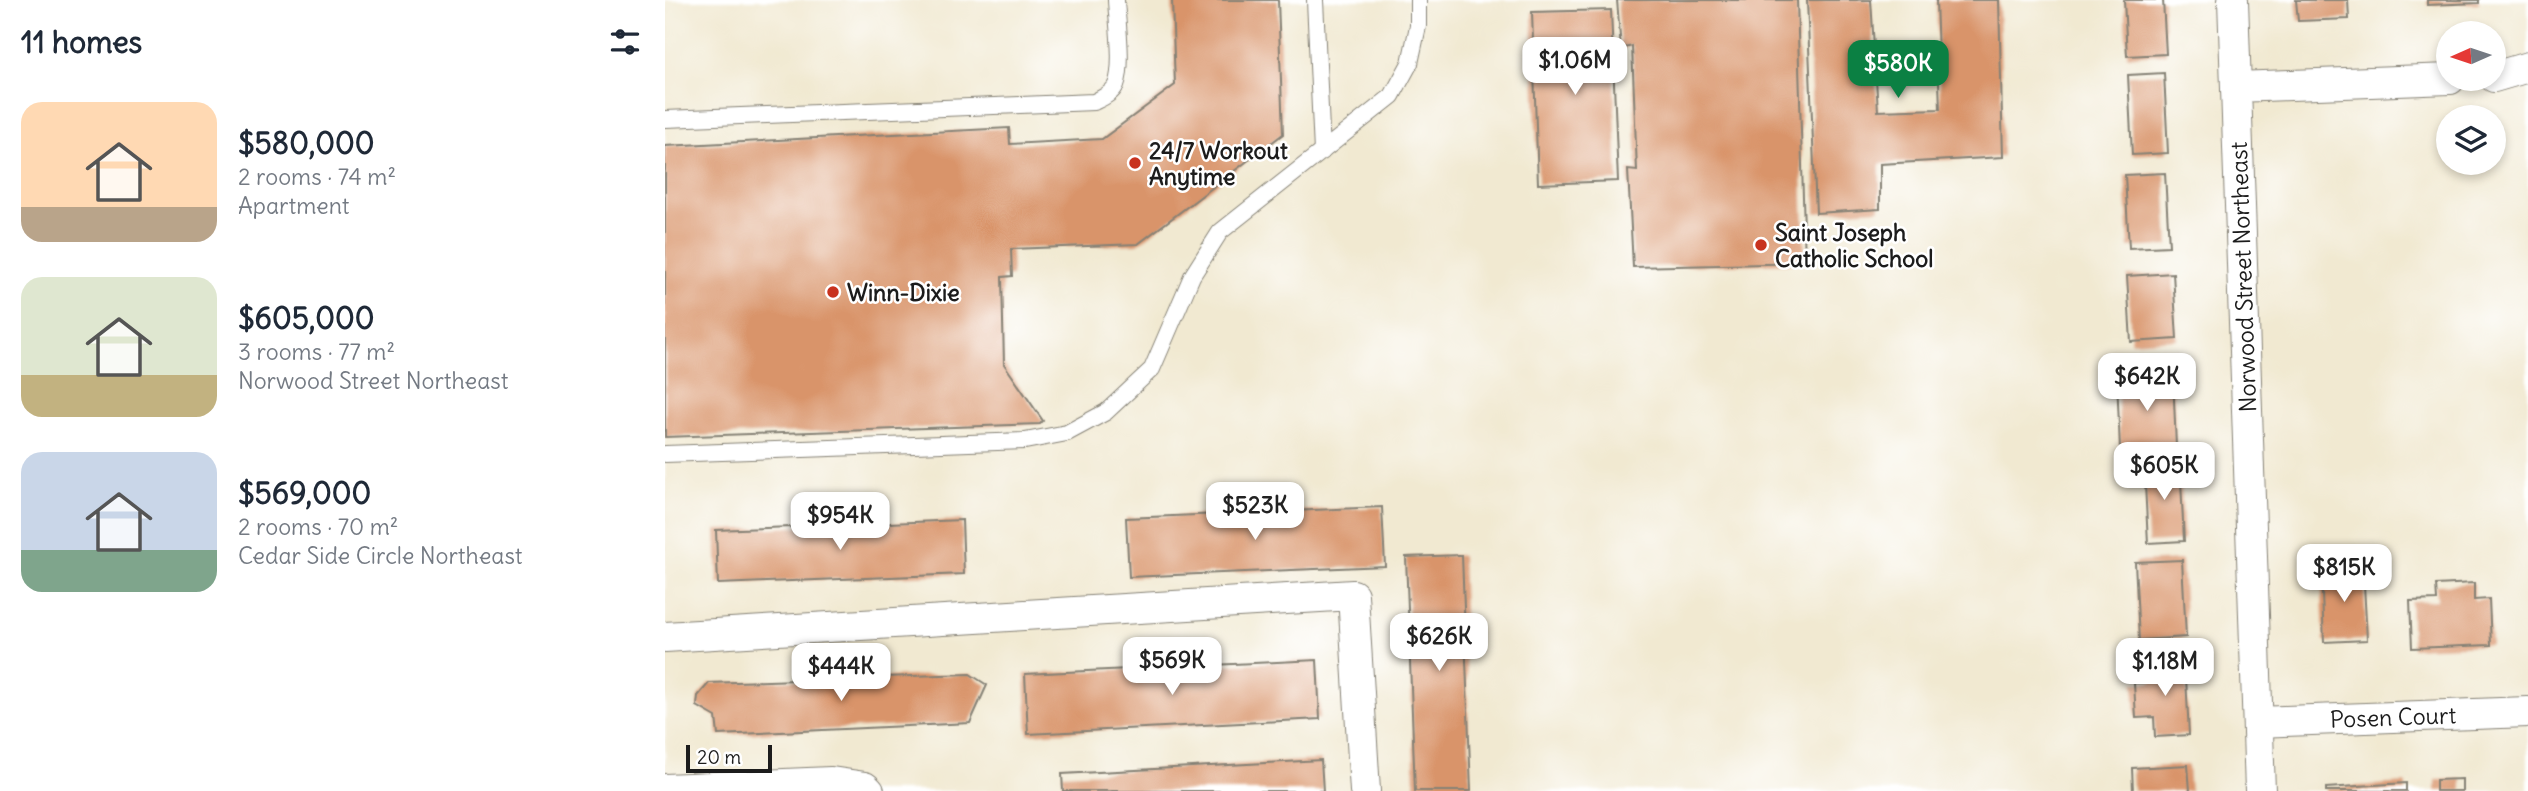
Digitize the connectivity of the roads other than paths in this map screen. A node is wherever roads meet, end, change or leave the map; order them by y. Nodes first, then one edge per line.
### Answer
1 (1116, 0) edge
2 (1315, 0) edge
3 (1418, 0) edge
4 (2233, 0) edge
5 (2528, 67) edge
6 (2506, 73) edge
7 (2436, 80) edge
8 (2236, 87) junction
9 (665, 119) edge
10 (1322, 152) junction
11 (665, 454) edge
12 (665, 637) edge
13 (2528, 712) edge
14 (2257, 722) junction
15 (665, 789) edge
16 (869, 791) edge
17 (1364, 791) edge
18 (2260, 791) edge

1 - 9 lane
2 - 10 lane
3 - 10 lane
4 - 8 street, Norwood Street Northeast
5 - 6 street
7 - 8 street
8 - 14 street, Norwood Street Northeast
10 - 11 lane
12 - 17 street
13 - 14 street, Posen Court
14 - 18 street, Norwood Street Northeast
15 - 16 street

